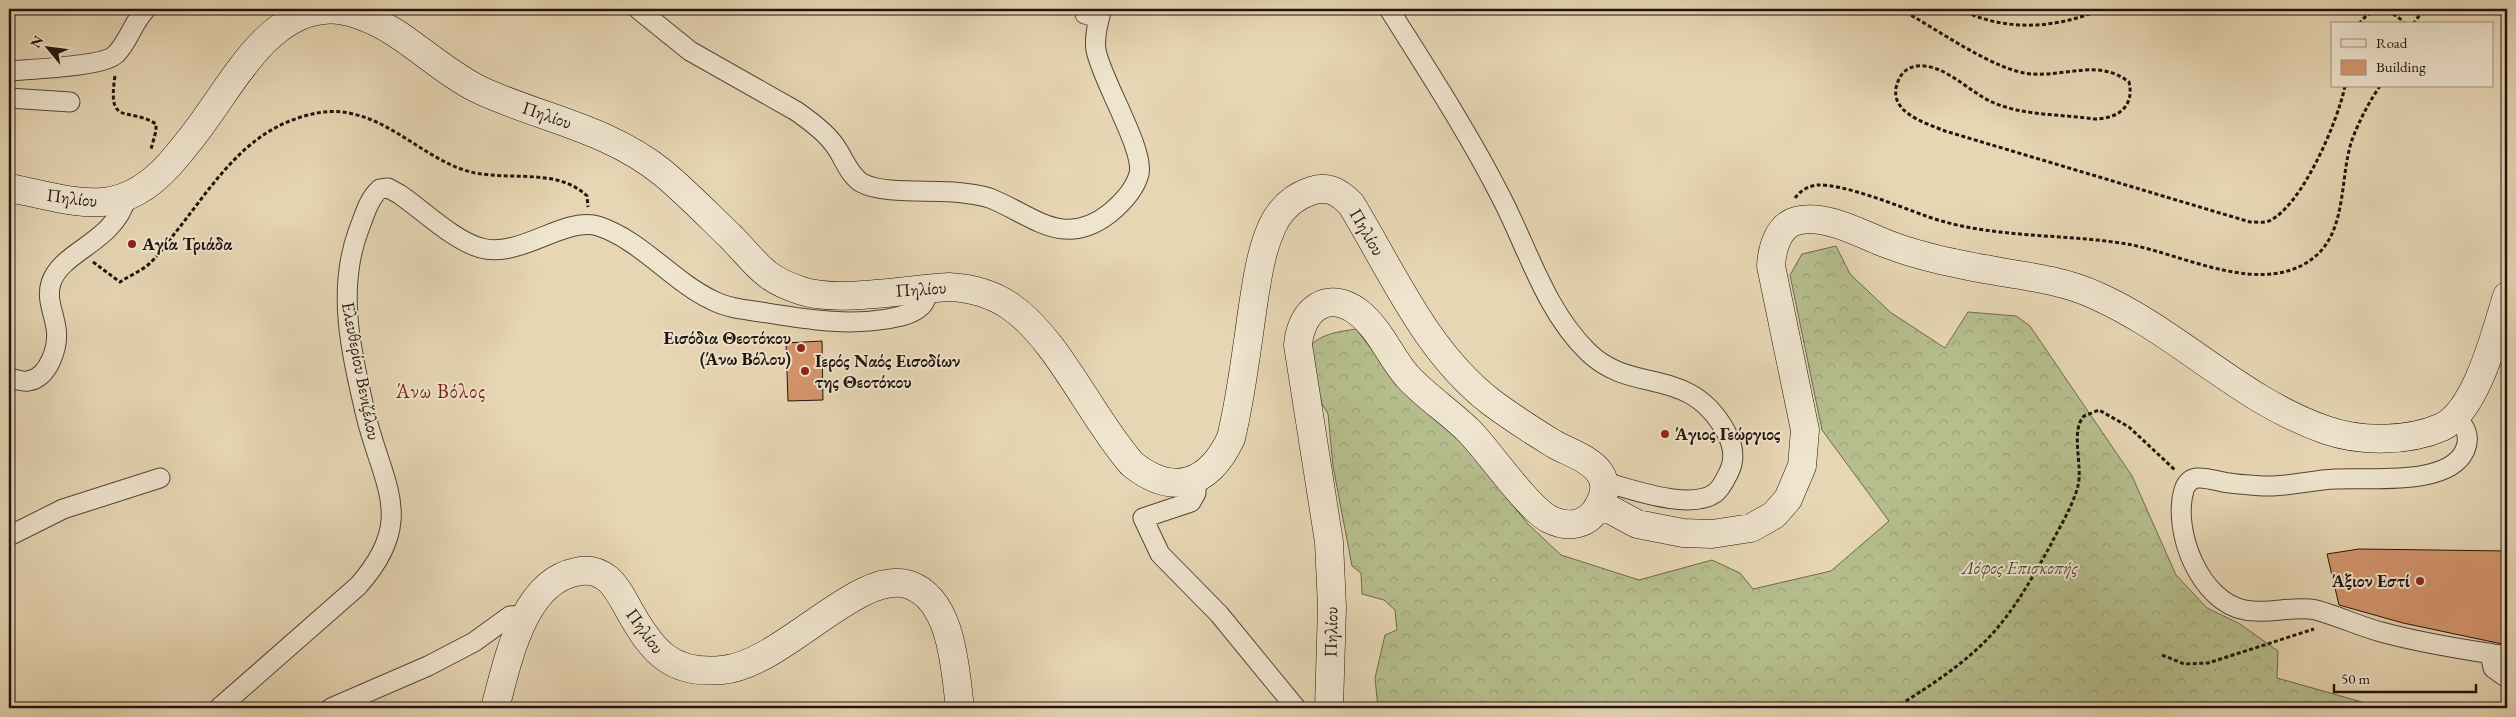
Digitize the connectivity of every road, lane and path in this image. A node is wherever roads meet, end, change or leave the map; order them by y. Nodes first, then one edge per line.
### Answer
1 (146, 9) edge
2 (638, 9) edge
3 (1389, 9) edge
4 (1900, 9) edge
5 (1960, 9) edge
6 (2101, 9) edge
7 (2424, 9) edge
8 (1095, 12) edge
9 (2361, 22) edge
10 (2403, 22) edge
11 (2414, 22) edge
12 (114, 57) junction
13 (9, 71) edge
14 (2344, 88) edge
15 (2379, 88) edge
16 (9, 98) edge
17 (70, 102) dead end
18 (149, 156) dead end
19 (9, 188) edge
20 (126, 199) junction
21 (1793, 222) junction
22 (584, 225) junction
23 (88, 246) junction
24 (928, 288) junction
25 (2507, 296) edge
26 (9, 378) edge
27 (2455, 416) junction
28 (160, 478) dead end
29 (1196, 478) junction
30 (2188, 483) junction
31 (1602, 493) junction
32 (9, 536) edge
33 (525, 615) junction
34 (2343, 620) junction
35 (2499, 654) edge
36 (2162, 656) dead end
37 (2507, 678) edge
38 (219, 708) edge
39 (330, 708) edge
40 (495, 708) edge
41 (960, 708) edge
42 (1296, 708) edge
43 (1329, 708) edge
44 (1894, 708) edge

1 - 12 street
2 - 8 street
3 - 31 street
4 - 14 path
5 - 6 path
7 - 11 path
9 - 10 path
12 - 13 street
12 - 18 path
15 - 21 path
16 - 17 street
19 - 20 main road, Πηλίου
20 - 23 street
20 - 24 main road, Πηλίου
21 - 27 main road
21 - 31 main road
22 - 23 path
22 - 24 street
22 - 38 street, Ελευθερίου Βενιζέλου
23 - 26 street
24 - 29 main road, Πηλίου
25 - 27 main road
27 - 30 street
28 - 32 street
29 - 31 main road, Πηλίου
29 - 42 street
30 - 34 street
30 - 44 path
31 - 43 main road, Πηλίου
33 - 39 street
33 - 40 main road, Πηλίου
33 - 41 main road, Πηλίου
34 - 35 street
34 - 36 path
35 - 37 street

